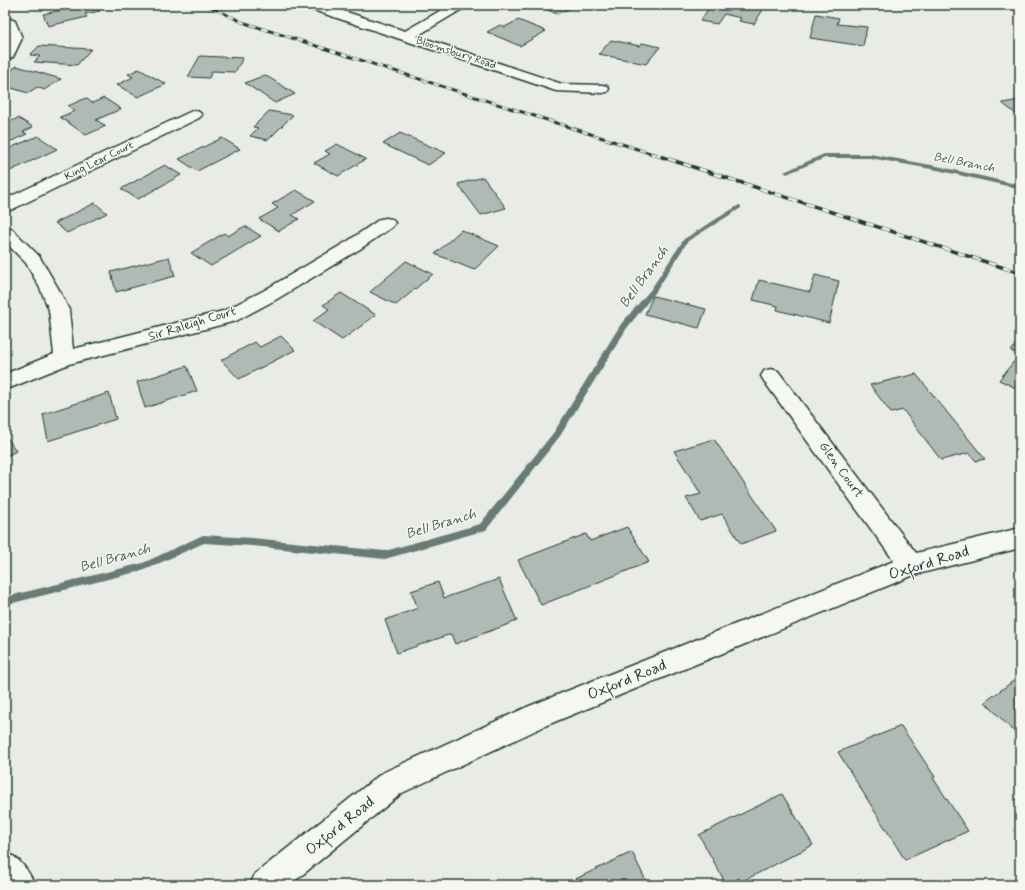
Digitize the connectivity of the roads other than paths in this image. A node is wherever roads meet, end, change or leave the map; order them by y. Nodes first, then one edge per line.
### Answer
1 (312, 5) edge
2 (459, 5) edge
3 (5, 21) edge
4 (405, 37) junction
5 (5, 56) edge
6 (602, 89) dead end
7 (194, 115) dead end
8 (5, 206) edge
9 (386, 223) dead end
10 (5, 232) edge
11 (64, 358) junction
12 (771, 376) dead end
13 (5, 382) edge
14 (1020, 538) edge
15 (911, 565) junction
16 (5, 867) edge
17 (19, 885) edge
18 (266, 885) edge

1 - 4 street, Bloomsbury Road
2 - 4 street
3 - 5 street
4 - 6 street, Bloomsbury Road
7 - 8 street, King Lear Court
9 - 11 street, Sir Raleigh Court
10 - 11 street
11 - 13 street, Sir Raleigh Court
12 - 15 street, Glen Court
14 - 15 street, Oxford Road
15 - 18 street, Oxford Road
16 - 17 street

